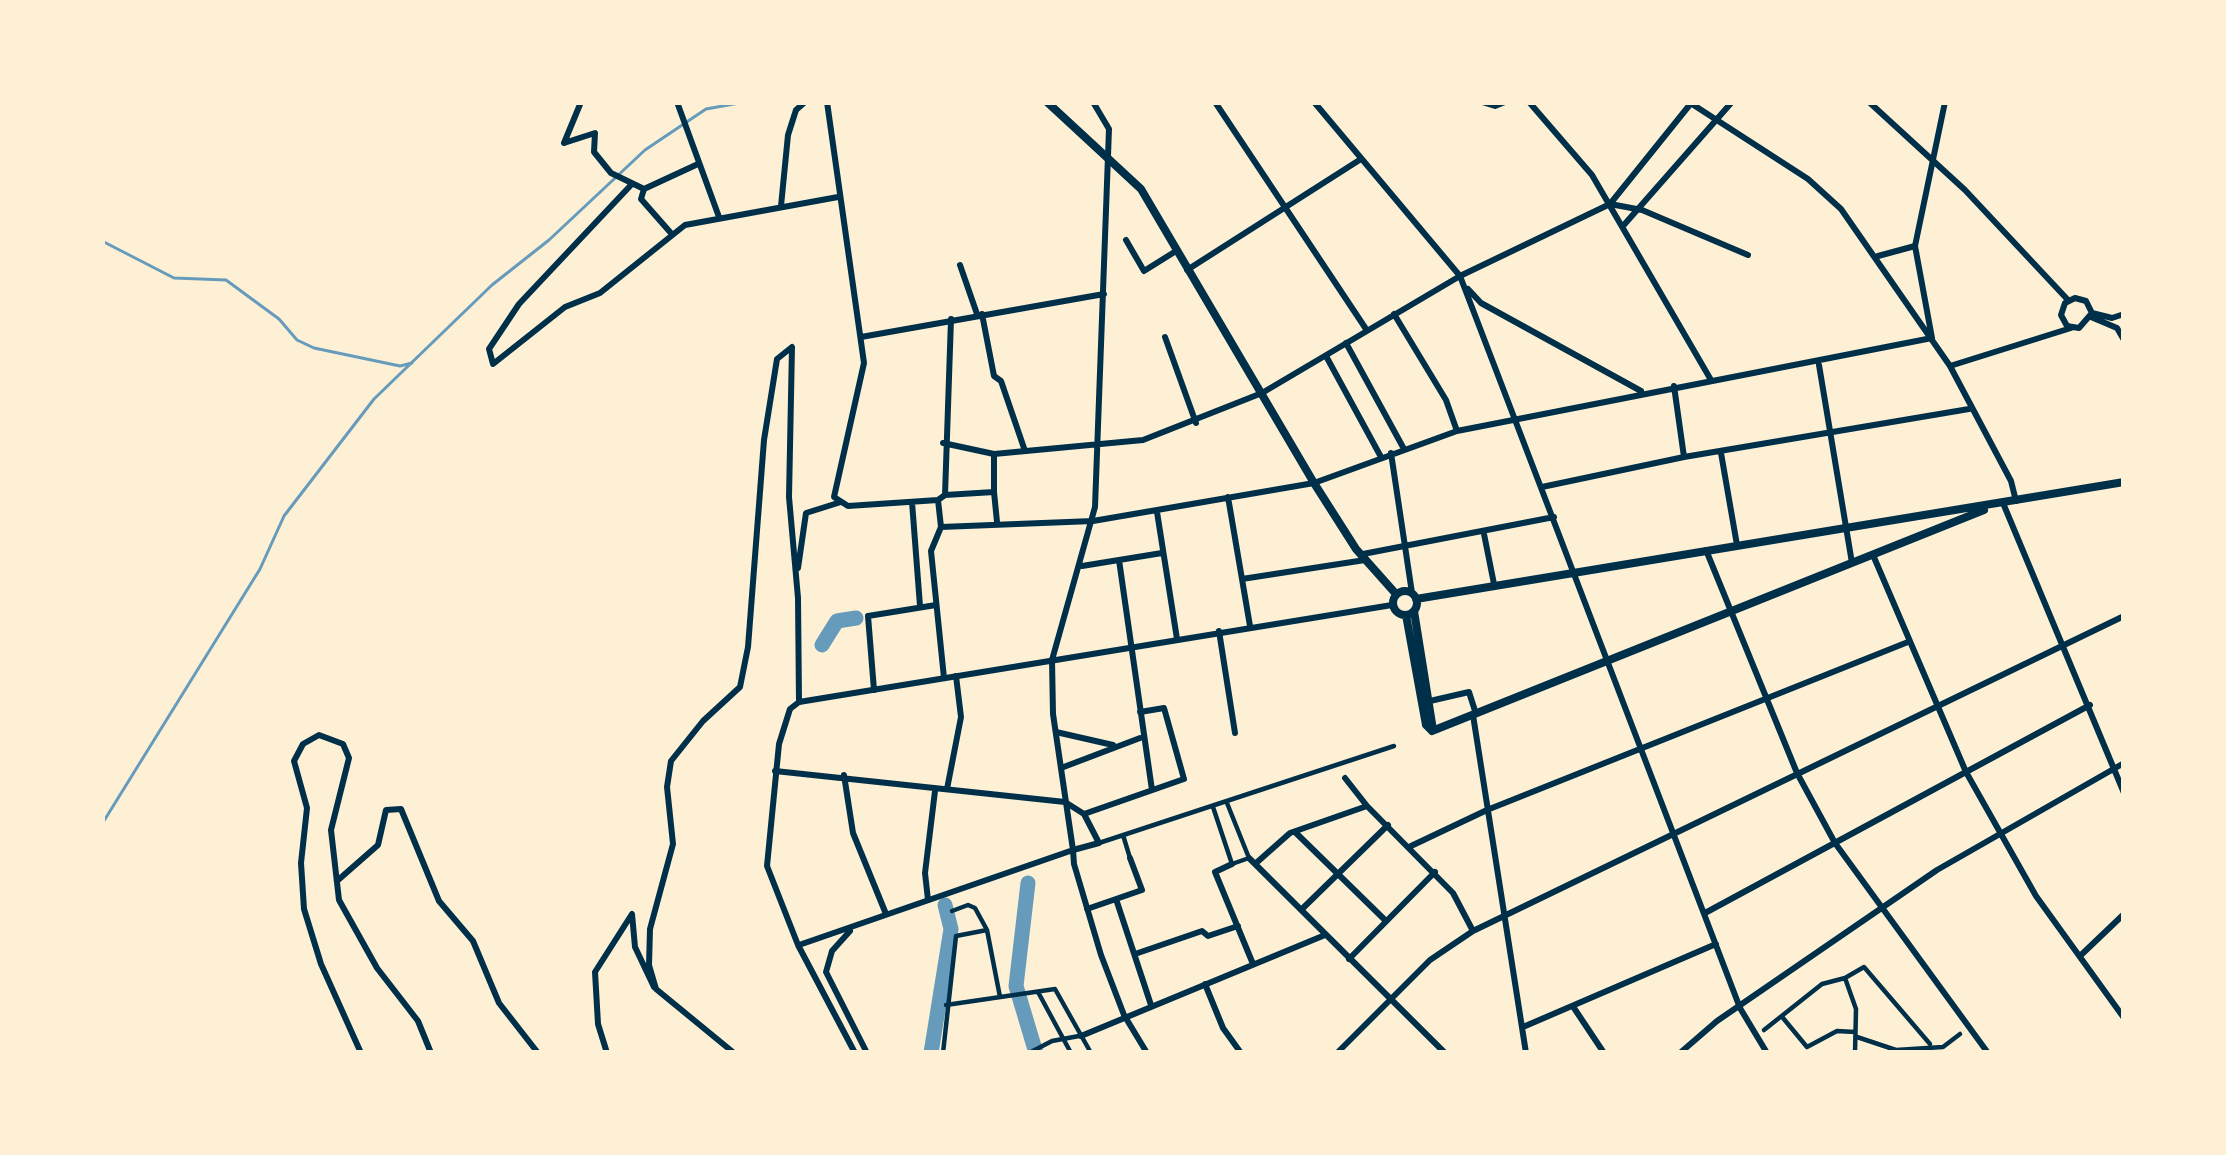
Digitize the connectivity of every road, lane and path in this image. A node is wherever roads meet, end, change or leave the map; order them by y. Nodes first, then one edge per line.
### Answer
1 (581, 102) edge
2 (677, 102) edge
3 (806, 102) edge
4 (827, 102) edge
5 (1047, 102) edge
6 (1093, 102) edge
7 (1215, 102) edge
8 (1314, 102) edge
9 (1482, 102) edge
10 (1505, 102) edge
11 (1528, 102) edge
12 (1691, 102) edge
13 (1732, 102) edge
14 (1869, 102) edge
15 (1946, 102) edge
16 (1718, 121) junction
17 (1362, 158) junction
18 (1932, 158) junction
19 (1108, 160) junction
20 (698, 164) junction
21 (631, 185) junction
22 (644, 189) junction
23 (838, 197) junction
24 (1610, 204) junction
25 (781, 206) junction
26 (1642, 210) junction
27 (1285, 211) junction
28 (719, 217) junction
29 (1622, 226) junction
30 (670, 232) junction
31 (1126, 240) dead end
32 (1915, 246) junction
33 (1177, 251) junction
34 (1748, 255) dead end
35 (1877, 256) junction
36 (960, 265) dead end
37 (1187, 270) junction
38 (1460, 276) junction
39 (1104, 294) junction
40 (2066, 303) junction
41 (1475, 305) junction
42 (979, 314) junction
43 (1394, 314) junction
44 (2124, 314) edge
45 (2092, 315) junction
46 (951, 320) junction
47 (2068, 325) junction
48 (1367, 330) junction
49 (861, 337) junction
50 (1165, 337) dead end
51 (1932, 338) junction
52 (2124, 340) edge
53 (1346, 343) junction
54 (1326, 356) junction
55 (1819, 364) junction
56 (1950, 366) junction
57 (1711, 380) junction
58 (1674, 386) junction
59 (1643, 392) junction
60 (1262, 393) junction
61 (1970, 409) junction
62 (1518, 418) junction
63 (1196, 423) junction
64 (1457, 431) junction
65 (1830, 433) junction
66 (943, 443) junction
67 (1094, 447) junction
68 (1404, 449) junction
69 (1025, 452) junction
70 (1391, 453) junction
71 (1721, 453) junction
72 (994, 454) junction
73 (1381, 457) junction
74 (1684, 457) junction
75 (2124, 482) edge
76 (1315, 483) junction
77 (1542, 488) junction
78 (994, 492) junction
79 (1228, 497) junction
80 (941, 498) junction
81 (2016, 501) junction
82 (841, 502) junction
83 (912, 502) junction
84 (2000, 504) junction
85 (1156, 510) junction
86 (1941, 513) junction
87 (1554, 517) junction
88 (1093, 521) junction
89 (997, 522) junction
90 (1945, 526) junction
91 (941, 527) junction
92 (1846, 528) junction
93 (1484, 534) junction
94 (1737, 545) junction
95 (1407, 546) junction
96 (1706, 550) junction
97 (1163, 553) junction
98 (1873, 555) junction
99 (1363, 557) junction
100 (1118, 560) junction
101 (1852, 563) junction
102 (1082, 566) junction
103 (1572, 572) junction
104 (796, 578) junction
105 (1242, 579) junction
106 (1495, 584) junction
107 (1396, 594) junction
108 (1414, 596) junction
109 (936, 605) junction
110 (1392, 605) junction
111 (920, 607) junction
112 (1732, 611) junction
113 (1410, 613) junction
114 (2124, 616) edge
115 (1250, 626) junction
116 (1219, 632) junction
117 (1177, 639) junction
118 (1908, 641) junction
119 (1133, 646) junction
120 (2063, 646) junction
121 (1052, 660) junction
122 (1604, 663) junction
123 (956, 676) junction
124 (944, 678) junction
125 (874, 689) junction
126 (1765, 698) junction
127 (1430, 701) junction
128 (799, 702) junction
129 (1937, 704) junction
130 (2090, 705) junction
131 (1141, 712) junction
132 (1475, 715) junction
133 (1432, 731) junction
134 (1056, 732) junction
135 (1235, 734) dead end
136 (1140, 738) junction
137 (1117, 746) junction
138 (1394, 746) dead end
139 (1639, 750) junction
140 (2124, 763) edge
141 (1340, 765) junction
142 (1061, 768) junction
143 (2114, 769) junction
144 (776, 771) junction
145 (1966, 772) junction
146 (1797, 773) junction
147 (844, 775) junction
148 (1345, 778) joint
149 (947, 789) junction
150 (1152, 790) junction
151 (934, 791) junction
152 (2124, 793) edge
153 (1065, 802) junction
154 (1227, 803) junction
155 (1367, 806) junction
156 (1213, 807) junction
157 (1487, 810) junction
158 (1084, 814) junction
159 (1388, 825) junction
160 (2000, 831) junction
161 (1295, 832) junction
162 (1674, 834) junction
163 (1123, 835) junction
164 (1099, 843) junction
165 (1835, 843) junction
166 (1411, 846) junction
167 (1073, 850) junction
168 (1130, 858) joint
169 (1252, 861) junction
170 (1232, 864) junction
171 (1435, 872) junction
172 (1336, 874) junction
173 (335, 883) junction
174 (1116, 899) junction
175 (928, 900) junction
176 (1880, 908) junction
177 (1088, 909) junction
178 (952, 910) dead end
179 (1300, 910) junction
180 (1705, 913) junction
181 (886, 914) junction
182 (2124, 914) edge
183 (1504, 917) junction
184 (1386, 921) junction
185 (859, 926) junction
186 (1238, 926) junction
187 (987, 930) junction
188 (1473, 931) junction
189 (1325, 935) junction
190 (1716, 944) junction
191 (798, 945) junction
192 (1135, 954) junction
193 (2080, 956) junction
194 (1349, 959) junction
195 (1252, 964) junction
196 (1845, 978) junction
197 (1205, 984) junction
198 (656, 989) junction
199 (1038, 992) junction
200 (1000, 997) junction
201 (1391, 998) junction
202 (946, 1005) junction
203 (1150, 1005) junction
204 (1574, 1007) junction
205 (1740, 1008) junction
206 (1124, 1016) junction
207 (1782, 1017) junction
208 (2124, 1018) edge
209 (850, 1024) junction
210 (1522, 1027) junction
211 (1764, 1030) dead end
212 (1856, 1034) junction
213 (1960, 1034) dead end
214 (1082, 1036) junction
215 (1063, 1038) junction
216 (1930, 1044) junction
217 (1945, 1050) edge
218 (361, 1053) edge
219 (431, 1053) edge
220 (538, 1053) edge
221 (607, 1053) edge
222 (734, 1053) edge
223 (855, 1053) edge
224 (867, 1053) edge
225 (944, 1053) edge
226 (1029, 1053) edge
227 (1071, 1053) edge
228 (1091, 1053) edge
229 (1147, 1053) edge
230 (1241, 1053) edge
231 (1337, 1053) edge
232 (1445, 1053) edge
233 (1526, 1053) edge
234 (1604, 1053) edge
235 (1680, 1053) edge
236 (1767, 1053) edge
237 (1855, 1053) edge
238 (1988, 1053) edge

1 - 21 street
2 - 20 street
3 - 25 street
4 - 23 street
5 - 19 main road
6 - 19 street
7 - 27 street
8 - 17 street
9 - 10 street
11 - 24 street
12 - 16 street
12 - 24 street
13 - 16 street
14 - 18 street
15 - 18 street
16 - 26 street
16 - 35 street
17 - 27 street
17 - 38 street
18 - 32 street
18 - 40 street
19 - 33 main road
19 - 39 street
20 - 22 street
20 - 28 street
21 - 22 street
21 - 30 street
22 - 30 street
23 - 25 street
23 - 49 street
24 - 26 street
24 - 29 street
24 - 38 street
25 - 28 street
26 - 29 street
26 - 34 street
27 - 37 street
27 - 48 street
28 - 30 street
29 - 57 street
31 - 33 street
32 - 35 street
32 - 51 street
33 - 37 main road
35 - 51 street
36 - 42 street
37 - 60 main road
38 - 41 street
38 - 43 street
39 - 42 street
39 - 67 street
40 - 45 street
40 - 47 street
41 - 59 street
41 - 62 street
42 - 46 street
42 - 69 street
43 - 48 street
43 - 64 street
44 - 45 street
45 - 47 street
45 - 52 street
46 - 49 street
46 - 66 street
47 - 56 street
48 - 53 street
49 - 82 street
50 - 63 street
51 - 55 street
51 - 56 street
53 - 54 street
53 - 68 street
54 - 60 street
54 - 73 street
55 - 57 street
55 - 65 street
56 - 61 street
57 - 58 street
58 - 59 street
58 - 74 street
59 - 62 street
60 - 63 street
60 - 76 main road
61 - 65 street
61 - 81 street
62 - 64 street
62 - 77 street
63 - 67 street
64 - 68 street
65 - 71 street
65 - 92 street
66 - 72 street
66 - 80 street
67 - 69 street
67 - 88 street
68 - 70 street
69 - 72 street
70 - 73 street
70 - 95 street
71 - 74 street
71 - 94 street
72 - 78 street
73 - 76 street
74 - 77 street
75 - 81 main road
76 - 79 street
76 - 99 main road
77 - 87 street
78 - 80 street
78 - 89 street
79 - 85 street
79 - 105 street
80 - 83 street
80 - 91 street
81 - 84 main road
82 - 83 street
82 - 104 street
83 - 111 street
84 - 86 main road
84 - 90 main road
84 - 120 street
85 - 88 street
85 - 97 street
86 - 90 main road
86 - 92 main road
87 - 93 street
87 - 103 street
88 - 89 street
88 - 102 street
89 - 91 street
90 - 98 main road
91 - 109 street
92 - 94 main road
92 - 101 street
93 - 95 street
93 - 106 street
94 - 96 main road
95 - 99 street
95 - 108 street
96 - 103 main road
96 - 112 street
97 - 100 street
97 - 117 street
98 - 101 main road
98 - 118 street
99 - 105 street
99 - 107 main road
100 - 102 street
100 - 119 street
101 - 112 main road
102 - 121 street
103 - 106 main road
103 - 122 street
104 - 128 street
104 - 198 street
105 - 115 street
106 - 108 main road
107 - 108 main road
107 - 110 main road
108 - 113 main road
109 - 111 street
109 - 124 street
110 - 113 main road
110 - 115 street
111 - 125 street
112 - 122 main road
112 - 126 street
113 - 127 main road
113 - 133 main road
114 - 120 street
115 - 116 street
116 - 117 street
116 - 135 street
117 - 119 street
118 - 126 street
118 - 129 street
119 - 121 street
119 - 131 street
120 - 129 street
120 - 130 street
121 - 123 street
121 - 134 street
122 - 132 main road
122 - 139 street
123 - 124 street
123 - 149 street
124 - 125 street
125 - 128 street
126 - 139 street
126 - 146 street
127 - 132 street
127 - 133 main road
128 - 144 street
129 - 145 street
129 - 146 street
130 - 143 street
130 - 145 street
131 - 136 street
131 - 150 street
132 - 133 main road
132 - 157 street
134 - 137 street
134 - 142 street
136 - 137 street
136 - 150 street
137 - 142 street
138 - 141 street
139 - 157 street
139 - 162 street
140 - 143 street
141 - 148 street
141 - 154 street
142 - 153 street
143 - 152 street
143 - 160 street
144 - 147 street
144 - 191 street
145 - 160 street
145 - 165 street
146 - 162 street
146 - 165 street
147 - 151 street
147 - 181 street
148 - 155 street
149 - 151 street
149 - 153 street
150 - 158 street
151 - 175 street
153 - 158 street
153 - 167 street
154 - 156 street
154 - 169 street
155 - 159 street
155 - 161 street
156 - 163 street
156 - 170 street
157 - 166 street
157 - 183 street
158 - 164 street
159 - 166 street
159 - 172 street
160 - 176 street
160 - 193 street
161 - 169 street
161 - 172 street
162 - 180 street
162 - 183 street
163 - 164 street
163 - 168 street
164 - 167 street
165 - 176 street
165 - 180 street
166 - 171 street
167 - 175 street
167 - 177 street
168 - 174 street
169 - 170 street
169 - 179 street
170 - 186 street
171 - 184 street
171 - 188 street
172 - 179 street
172 - 184 street
173 - 218 street
173 - 219 street
173 - 220 street
174 - 177 street
174 - 192 street
175 - 181 street
176 - 205 street
176 - 238 street
177 - 206 street
178 - 187 street
179 - 189 street
180 - 190 street
181 - 185 street
182 - 193 street
183 - 188 street
183 - 210 street
184 - 194 street
185 - 191 street
185 - 209 street
186 - 192 street
186 - 195 street
187 - 200 street
187 - 202 street
188 - 201 street
189 - 194 street
189 - 195 street
190 - 204 street
190 - 205 street
191 - 223 street
192 - 203 street
193 - 208 street
194 - 201 street
195 - 197 street
196 - 207 street
196 - 212 street
196 - 216 street
197 - 203 street
197 - 230 street
198 - 221 street
198 - 222 street
199 - 200 street
199 - 214 street
199 - 215 street
200 - 202 street
201 - 231 street
201 - 232 street
202 - 225 street
203 - 206 street
204 - 210 street
204 - 234 street
205 - 235 street
205 - 236 street
206 - 214 street
206 - 229 street
207 - 211 street
207 - 212 street
209 - 223 street
209 - 224 street
210 - 233 street
212 - 216 street
212 - 237 street
213 - 217 street
214 - 215 street
214 - 228 street
215 - 226 street
215 - 227 street
216 - 217 street

